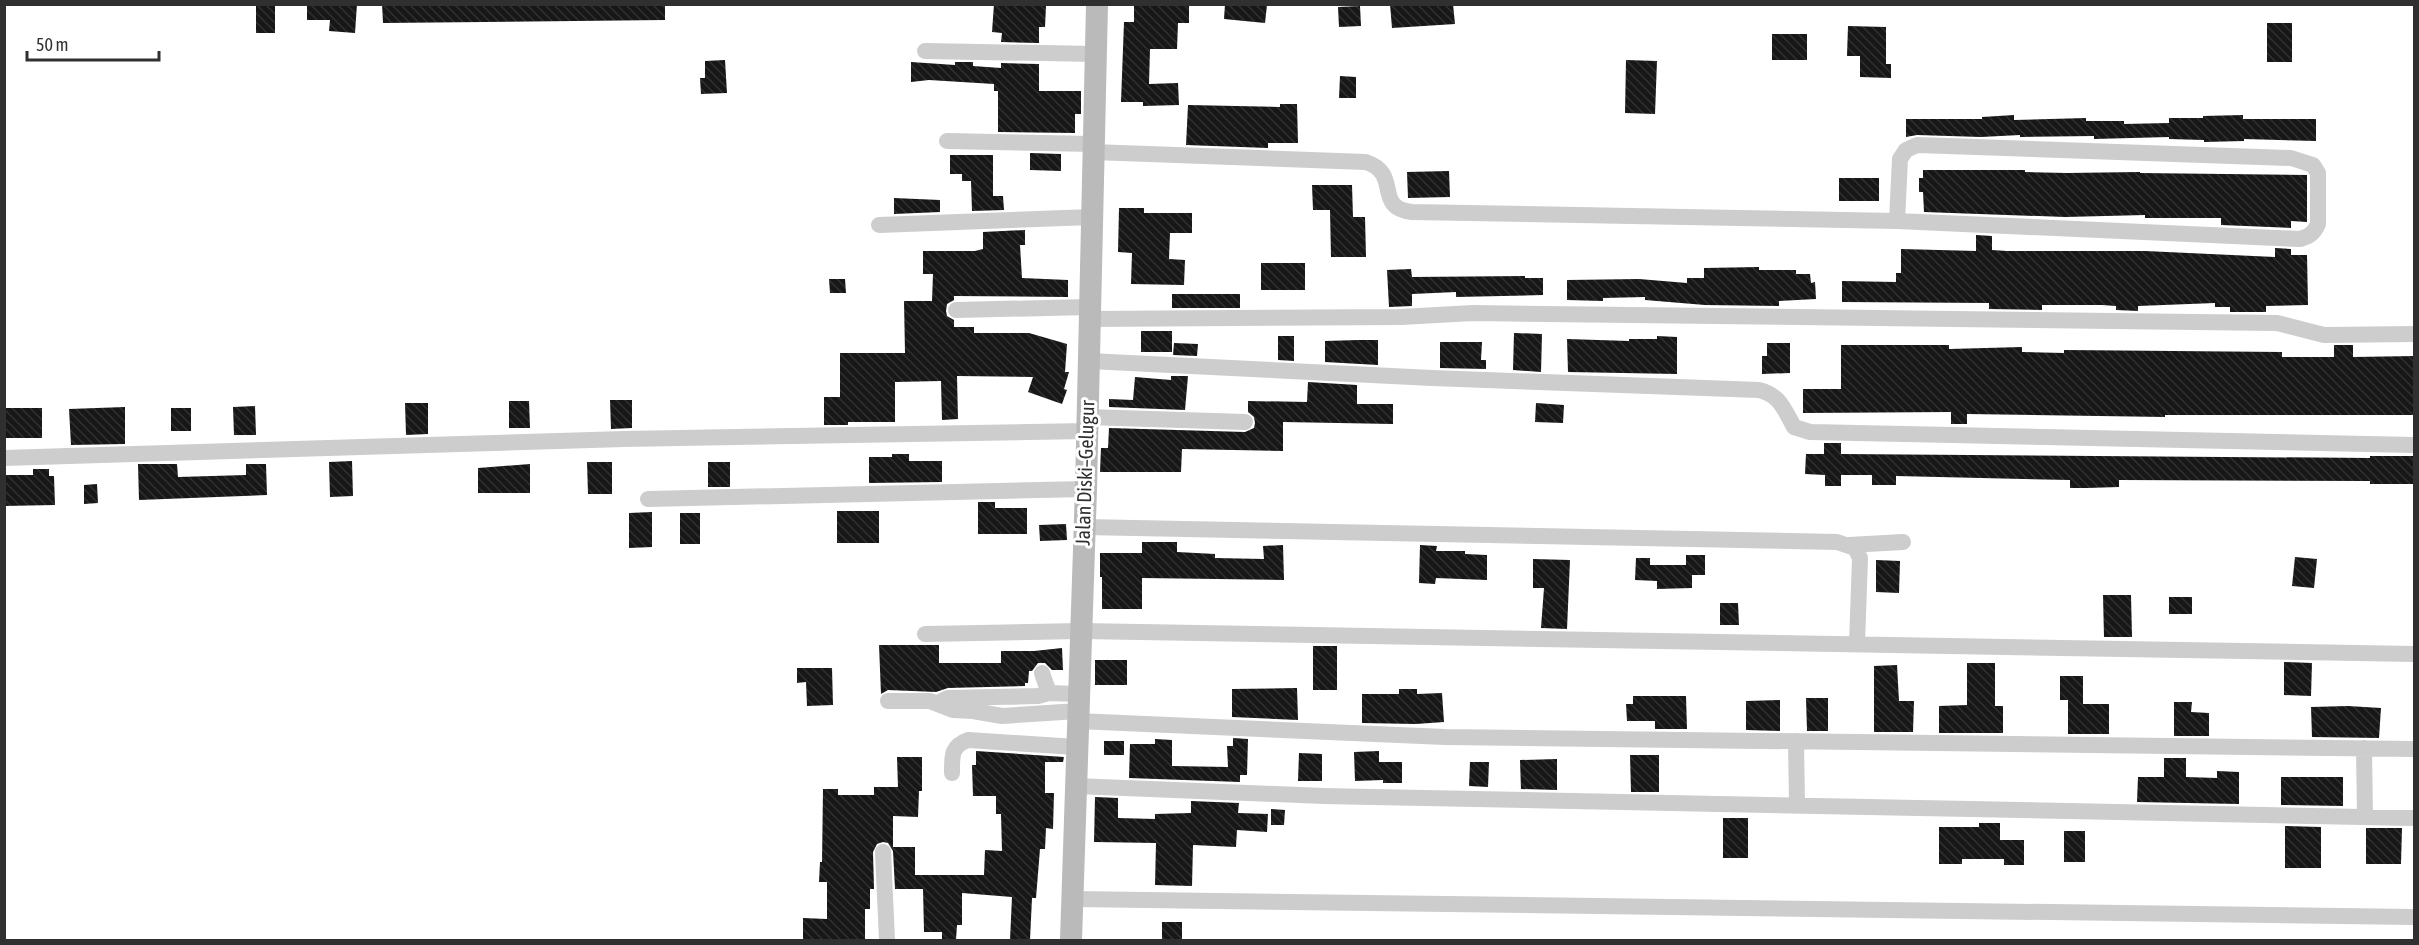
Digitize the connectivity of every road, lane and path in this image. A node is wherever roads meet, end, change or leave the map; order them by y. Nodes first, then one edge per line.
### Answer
1 (1097, 4) edge
2 (924, 51) dead end
3 (1095, 54) junction
4 (947, 141) dead end
5 (1093, 148) junction
6 (1092, 217) junction
7 (1897, 221) junction
8 (879, 225) dead end
9 (956, 310) dead end
10 (1089, 313) junction
11 (2415, 334) edge
12 (1089, 361) junction
13 (1245, 422) dead end
14 (1087, 424) junction
15 (2415, 445) edge
16 (4, 458) edge
17 (1086, 489) junction
18 (648, 499) dead end
19 (1085, 527) junction
20 (1903, 542) dead end
21 (1849, 545) junction
22 (1081, 631) junction
23 (925, 634) dead end
24 (1857, 644) junction
25 (2415, 654) edge
26 (1042, 673) dead end
27 (1052, 693) junction
28 (888, 701) dead end
29 (938, 703) junction
30 (1073, 709) junction
31 (1796, 741) junction
32 (1076, 747) junction
33 (2364, 748) junction
34 (2415, 749) edge
35 (952, 773) dead end
36 (1076, 786) junction
37 (1797, 805) junction
38 (2365, 817) junction
39 (2415, 818) edge
40 (883, 852) dead end
41 (1073, 899) junction
42 (2415, 916) edge
43 (887, 940) edge
44 (1071, 940) edge

1 - 3 main road, Jalan Diski–Gelugur
2 - 3 street
3 - 5 main road, Jalan Diski–Gelugur
4 - 5 street
5 - 6 main road, Jalan Diski–Gelugur
5 - 7 street
6 - 8 street
6 - 10 main road, Jalan Diski–Gelugur
7 - 7 street
9 - 10 street
10 - 11 street
10 - 12 main road, Jalan Diski–Gelugur
12 - 14 main road, Jalan Diski–Gelugur
12 - 15 street
13 - 14 street
14 - 16 street
14 - 17 main road, Jalan Diski–Gelugur
17 - 18 street
17 - 19 main road, Jalan Diski–Gelugur
19 - 21 street
19 - 22 main road, Jalan Diski–Gelugur
20 - 21 street
21 - 24 street
22 - 23 street
22 - 24 street
22 - 30 main road, Jalan Diski–Gelugur
24 - 25 street
26 - 27 street
27 - 29 street
27 - 30 street
28 - 29 street
29 - 30 street
30 - 31 street
30 - 32 main road, Jalan Diski–Gelugur
31 - 33 street
31 - 37 street
32 - 35 street
32 - 36 main road, Jalan Diski–Gelugur
33 - 34 street
33 - 38 street
36 - 37 street
36 - 41 main road, Jalan Diski–Gelugur
37 - 38 street
38 - 39 street
40 - 43 street
41 - 42 street
41 - 44 main road, Jalan Diski–Gelugur

